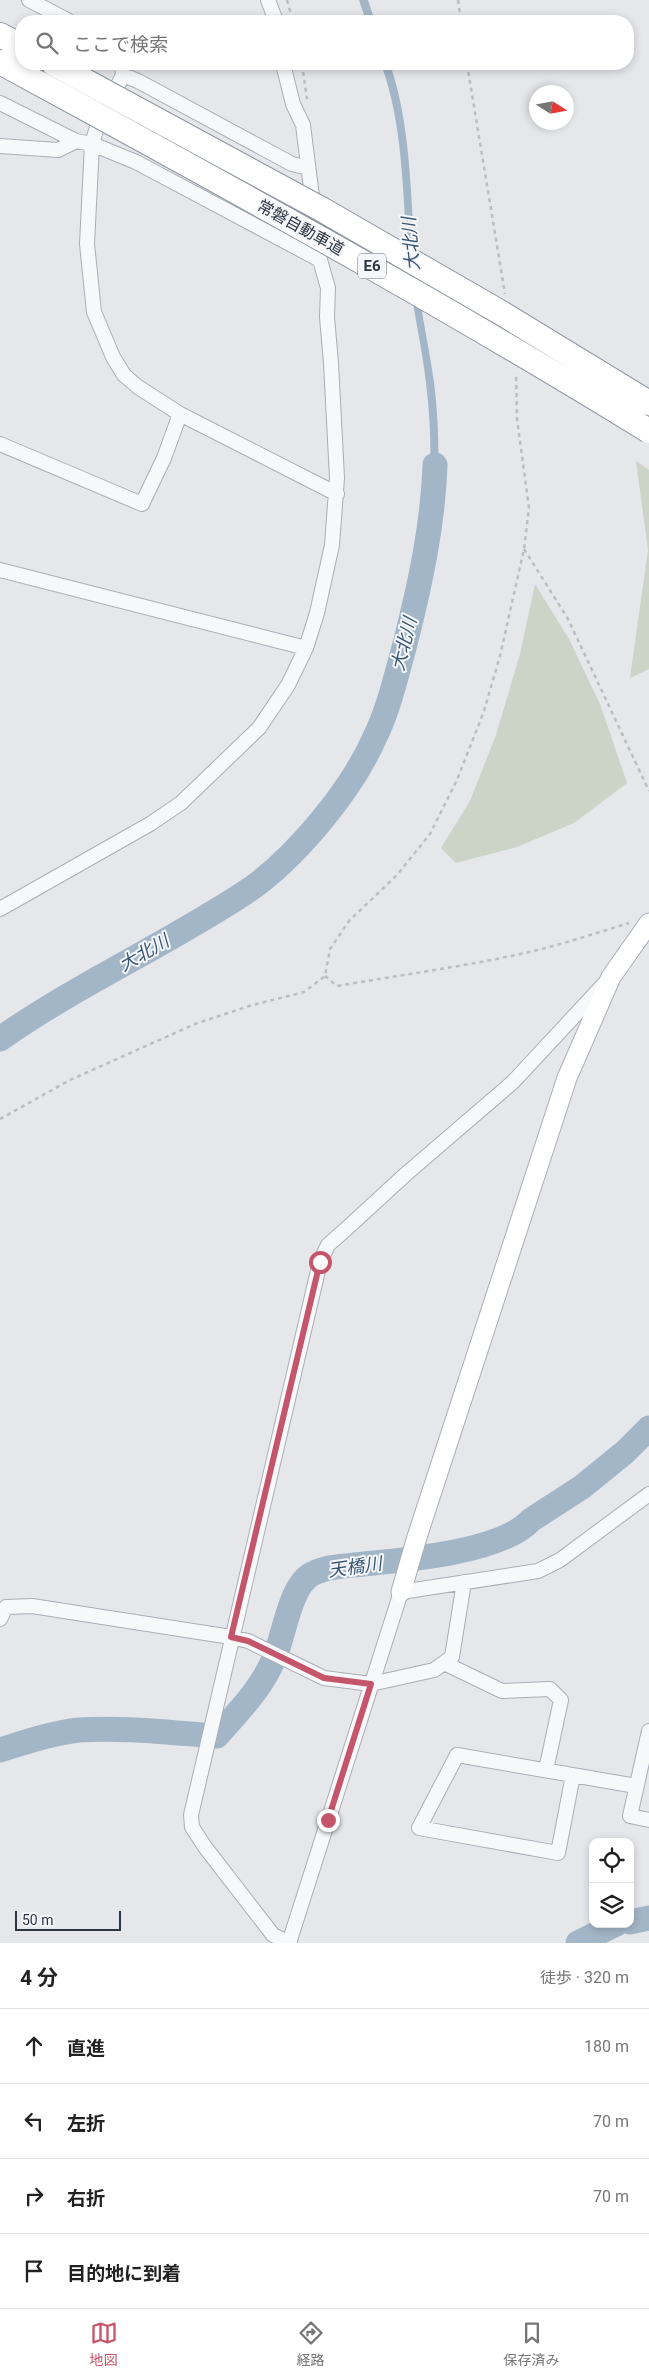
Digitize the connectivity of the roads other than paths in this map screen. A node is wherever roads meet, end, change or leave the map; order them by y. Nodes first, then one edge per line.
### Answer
1 (28, 0) edge
2 (268, 0) edge
3 (57, 15) edge
4 (274, 15) edge
5 (0, 35) edge
6 (15, 43) edge
7 (0, 62) edge
8 (65, 70) edge
9 (122, 70) edge
10 (123, 70) edge
11 (284, 70) edge
12 (0, 103) edge
13 (76, 141) junction
14 (92, 144) junction
15 (0, 146) edge
16 (308, 168) junction
17 (320, 260) junction
18 (649, 403) edge
19 (180, 414) junction
20 (649, 431) edge
21 (0, 444) edge
22 (337, 494) junction
23 (0, 570) edge
24 (306, 648) junction
25 (0, 910) edge
26 (649, 923) edge
27 (611, 977) junction
28 (649, 1494) edge
29 (464, 1582) junction
30 (401, 1592) junction
31 (0, 1619) edge
32 (231, 1637) junction
33 (444, 1663) junction
34 (371, 1684) junction
35 (648, 1740) edge
36 (546, 1770) junction
37 (573, 1775) junction
38 (636, 1786) junction
39 (649, 1820) edge
40 (289, 1943) edge

1 - 3 street
2 - 4 street
5 - 6 highway
7 - 20 highway, 常磐自動車道 / E6, bridge
8 - 18 highway, 常磐自動車道 / E6, bridge
9 - 14 street
10 - 16 street
11 - 16 street
12 - 13 street
13 - 14 street
13 - 15 street
14 - 17 street
14 - 19 street
16 - 17 street
17 - 22 street
19 - 21 street
19 - 22 street
22 - 24 street
23 - 24 street
24 - 25 street
26 - 27 street
27 - 30 street
27 - 32 street
28 - 29 street
29 - 30 street
29 - 33 street
30 - 34 street
31 - 32 street
32 - 34 street
32 - 40 street
33 - 34 street
33 - 36 street
34 - 40 street
35 - 38 street
36 - 37 street
36 - 37 street
37 - 38 street
38 - 39 street

